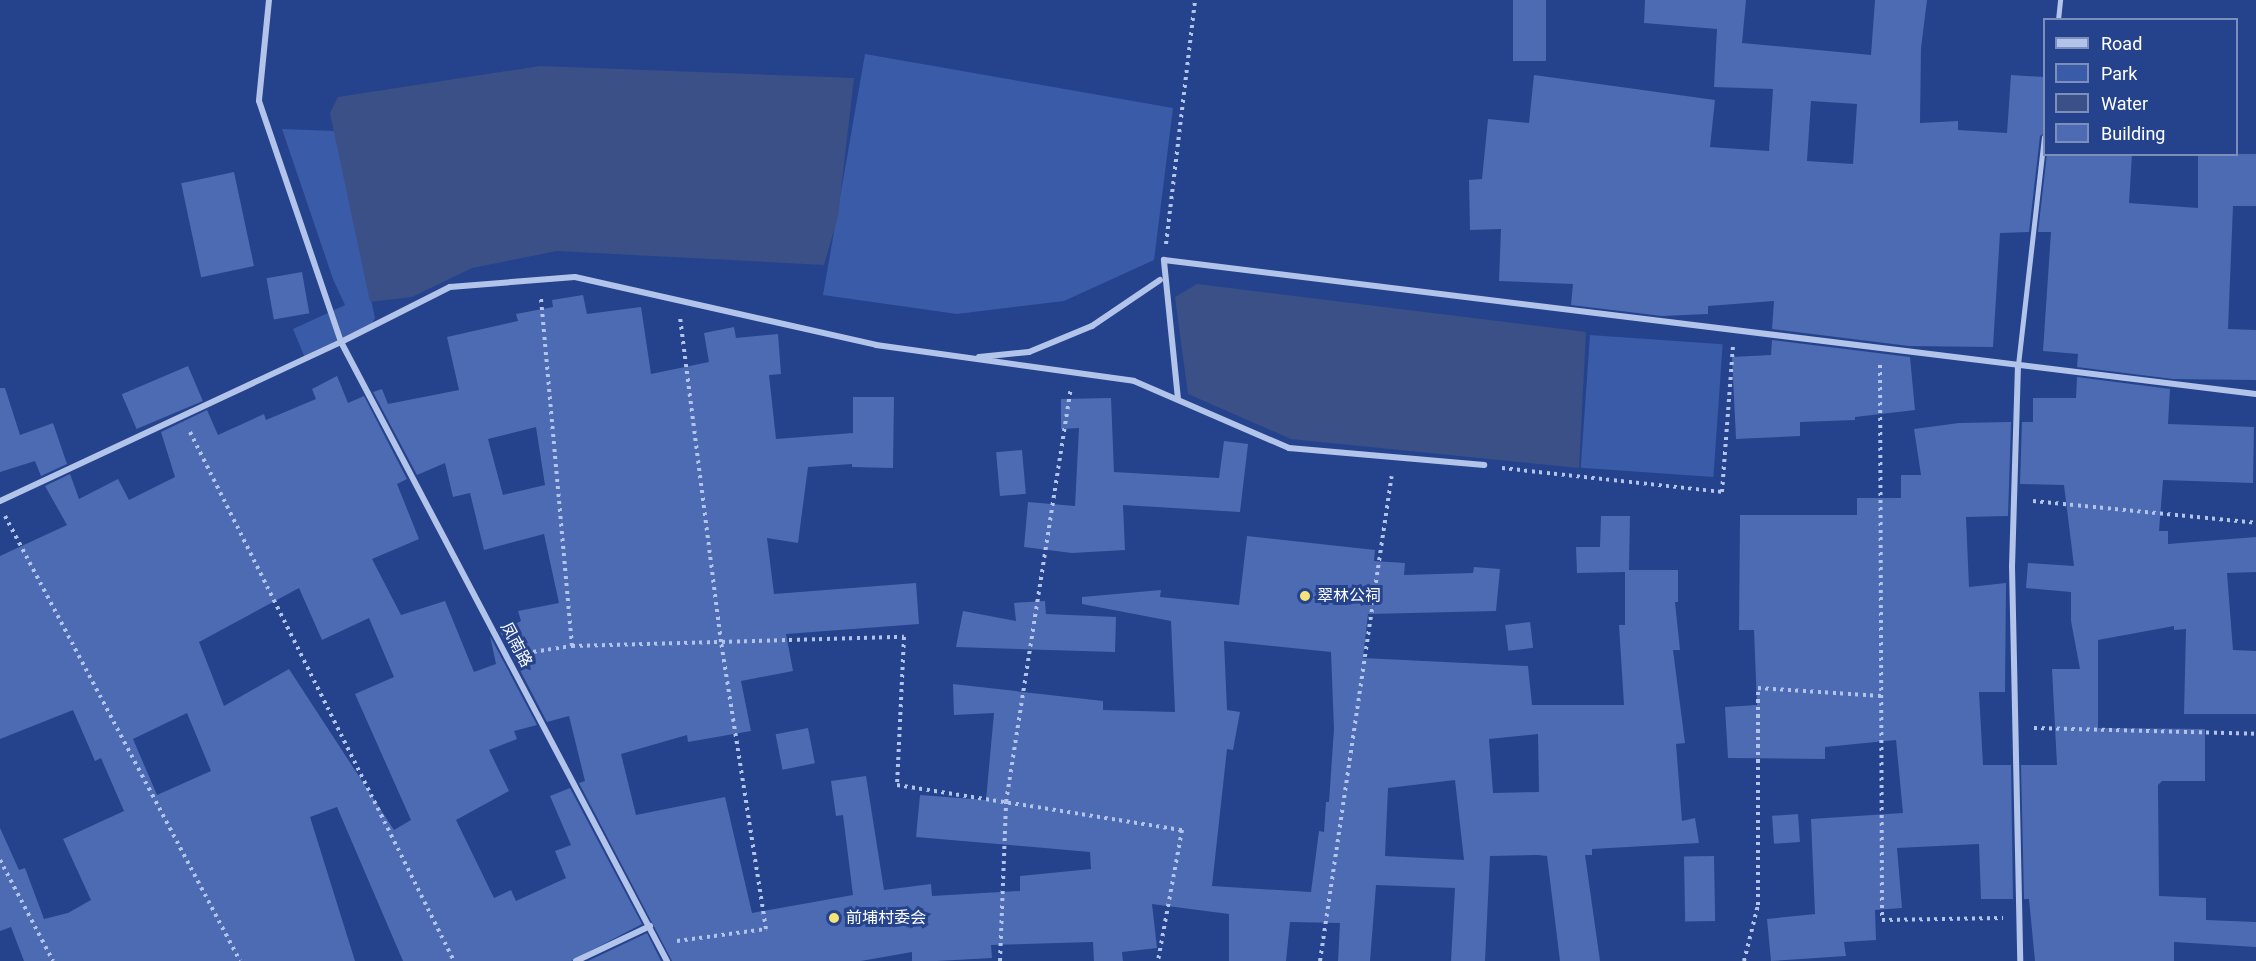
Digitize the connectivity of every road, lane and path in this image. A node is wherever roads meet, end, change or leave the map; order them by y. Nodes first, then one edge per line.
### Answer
1 (269, 0) edge
2 (1195, 0) edge
3 (2060, 0) edge
4 (2058, 18) edge
5 (2043, 146) edge
6 (1164, 260) junction
7 (540, 280) junction
8 (1160, 280) dead end
9 (678, 301) junction
10 (1734, 330) junction
11 (341, 342) junction
12 (1880, 348) junction
13 (970, 358) junction
14 (2018, 364) junction
15 (1073, 372) junction
16 (2256, 394) edge
17 (1178, 399) junction
18 (182, 415) junction
19 (1395, 458) junction
20 (1484, 465) joint
21 (2014, 499) junction
22 (0, 501) edge
23 (0, 506) edge
24 (2256, 523) edge
25 (721, 642) junction
26 (572, 646) junction
27 (507, 656) junction
28 (1881, 696) junction
29 (2015, 727) junction
30 (2256, 734) edge
31 (1006, 802) junction
32 (0, 860) edge
33 (2019, 918) junction
34 (650, 926) junction
35 (659, 943) junction
36 (53, 961) edge
37 (240, 961) edge
38 (454, 961) edge
39 (576, 961) edge
40 (667, 961) edge
41 (1000, 961) edge
42 (1158, 961) edge
43 (1320, 961) edge
44 (1744, 961) edge
45 (2020, 961) edge

1 - 11 street, 凤南路
2 - 6 path
3 - 4 lane
5 - 14 lane
6 - 10 street
6 - 17 street
7 - 9 street
7 - 11 street
7 - 26 path
8 - 13 street
9 - 13 street
9 - 25 path
10 - 12 street
10 - 20 path
11 - 18 street
11 - 27 street, 凤南路
12 - 14 street
12 - 28 path
13 - 15 street
14 - 16 street
14 - 21 street
15 - 17 street
15 - 31 path
17 - 19 street
18 - 22 street
18 - 38 path
19 - 20 street
19 - 43 path
21 - 24 path
21 - 29 street
23 - 37 path
25 - 26 path
25 - 31 path
25 - 35 path
26 - 27 path
27 - 34 street, 凤南路
28 - 33 path
28 - 44 path
29 - 30 path
29 - 33 street
31 - 41 path
31 - 42 path
32 - 36 path
33 - 45 street
34 - 35 street, 凤南路
34 - 39 street
35 - 40 street, 凤南路

